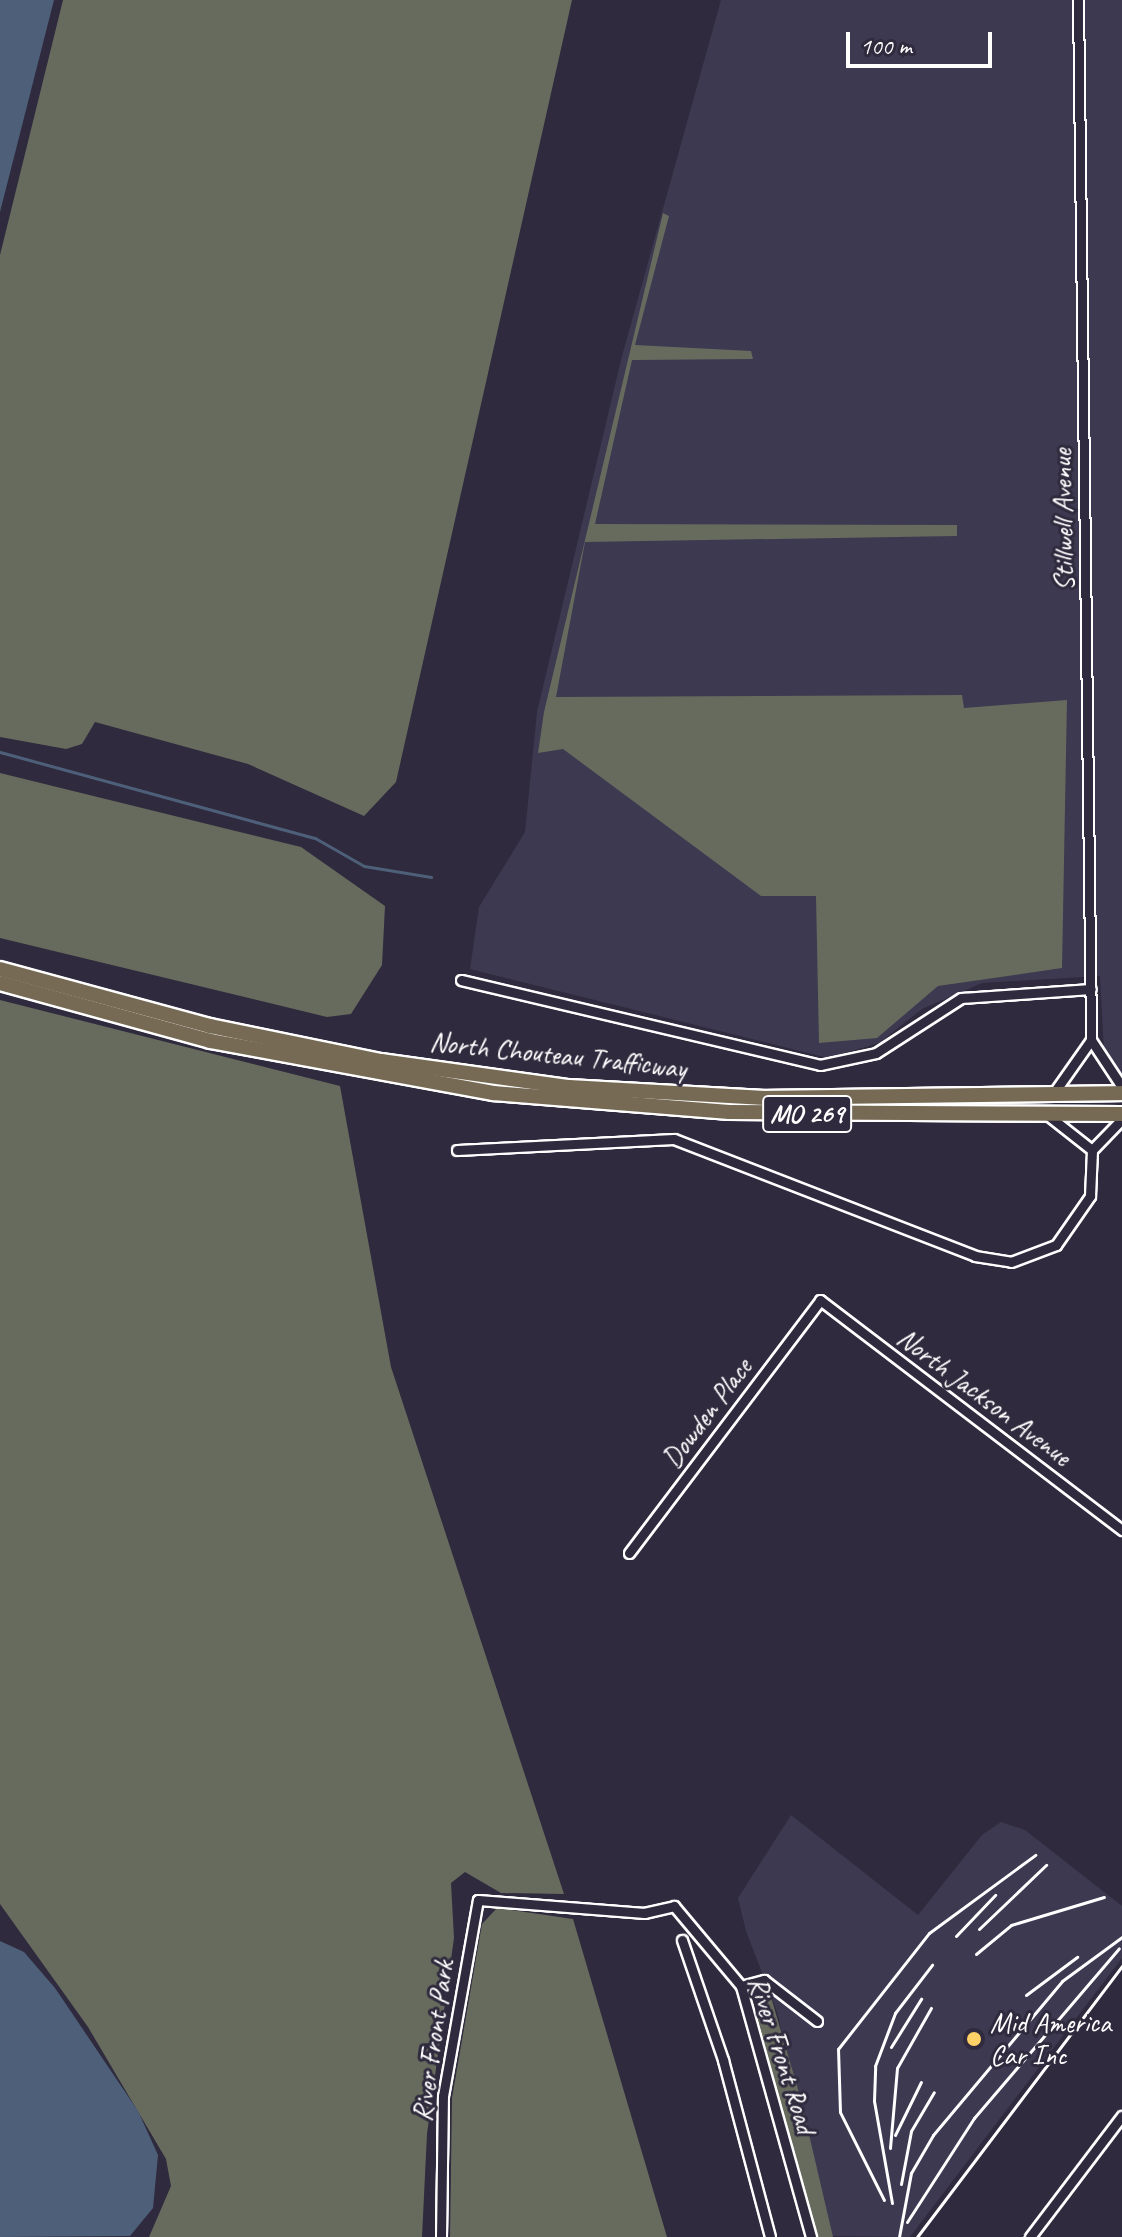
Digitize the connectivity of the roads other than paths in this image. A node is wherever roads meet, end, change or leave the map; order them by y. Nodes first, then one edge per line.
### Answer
1 (1078, 0) edge
2 (0, 969) edge
3 (461, 980) dead end
4 (0, 983) edge
5 (1091, 989) junction
6 (1091, 1040) junction
7 (493, 1086) junction
8 (1122, 1090) edge
9 (1053, 1094) junction
10 (1041, 1113) junction
11 (1122, 1117) edge
12 (457, 1150) dead end
13 (1092, 1150) junction
14 (820, 1300) joint
15 (1122, 1530) edge
16 (629, 1553) dead end
17 (478, 1900) joint
18 (682, 1940) dead end
19 (741, 1986) junction
20 (817, 2021) dead end
21 (1122, 2116) edge
22 (441, 2237) edge
23 (770, 2237) edge
24 (811, 2237) edge
25 (1030, 2237) edge

1 - 5 street, Stillwell Avenue
2 - 7 main road, North Chouteau Trafficway / MO 269
3 - 5 street, North Chouteau Trafficway
4 - 7 main road, North Chouteau Trafficway / MO 269
5 - 6 street, Stillwell Avenue
6 - 8 street
6 - 9 street
7 - 9 main road, North Chouteau Trafficway / MO 269
7 - 10 main road, North Chouteau Trafficway / MO 269
8 - 9 main road, North Chouteau Trafficway / MO 269
10 - 11 main road, North Chouteau Trafficway / MO 269
10 - 13 street
11 - 13 street
12 - 13 street
14 - 15 street, North Jackson Avenue
14 - 16 street, Dowden Place
17 - 19 street, River Front Road
17 - 22 street, River Front Park
18 - 23 street, River Front Road
19 - 20 street
19 - 24 street, River Front Road
21 - 25 street

